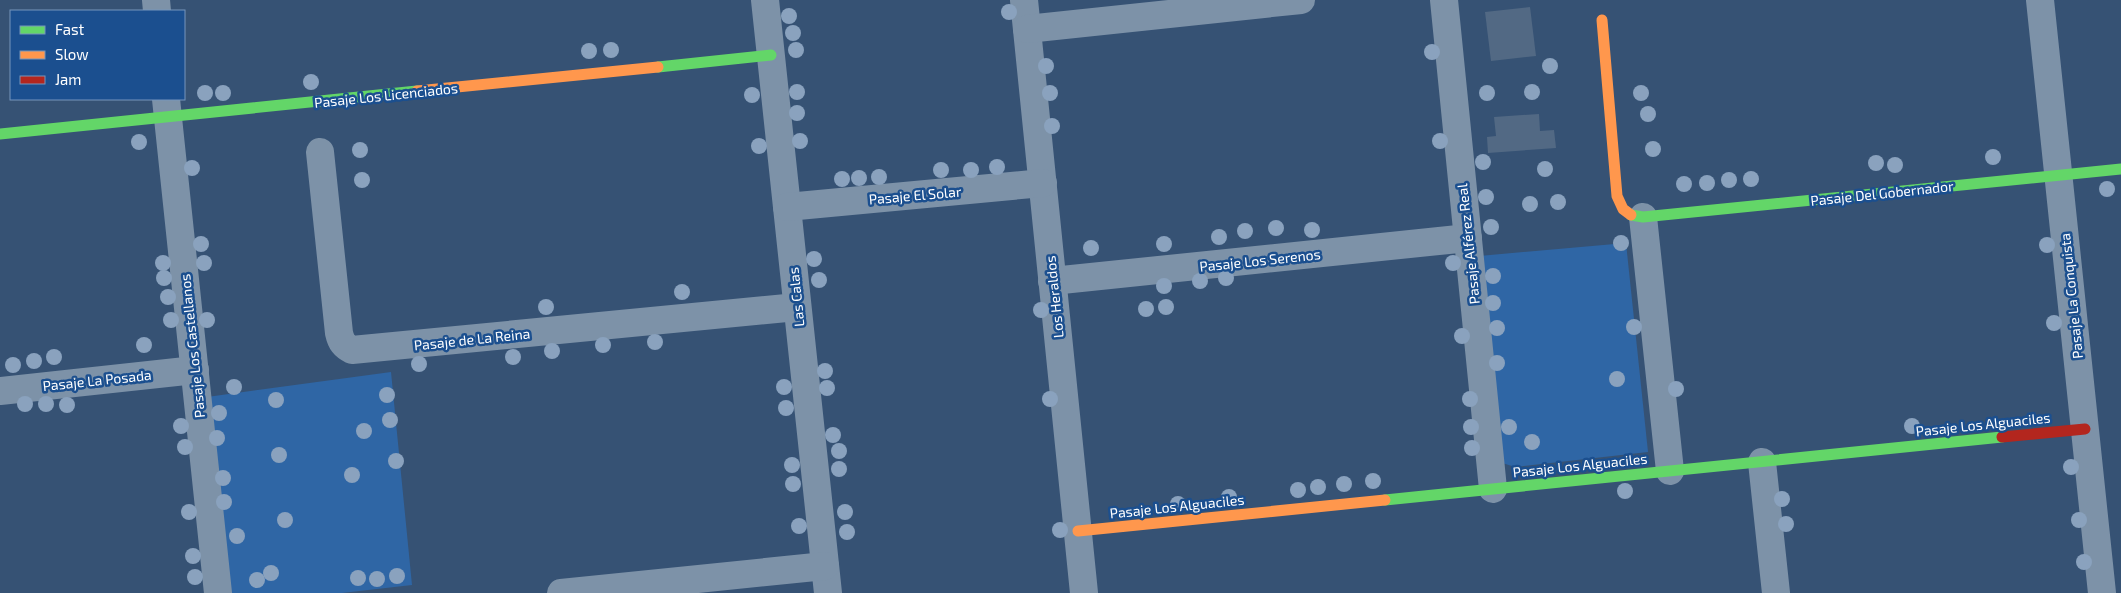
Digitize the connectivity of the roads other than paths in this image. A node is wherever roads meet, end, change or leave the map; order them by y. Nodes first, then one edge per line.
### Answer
1 (765, 0) edge
2 (1024, 0) edge
3 (1301, 0) edge
4 (1444, 0) edge
5 (2040, 0) edge
6 (1602, 20) dead end
7 (1027, 29) junction
8 (771, 55) junction
9 (167, 108) edge
10 (0, 134) edge
11 (320, 152) dead end
12 (2121, 169) edge
13 (2058, 175) junction
14 (1042, 183) junction
15 (787, 207) junction
16 (1643, 217) junction
17 (1468, 238) junction
18 (1052, 281) junction
19 (797, 307) junction
20 (195, 370) junction
21 (0, 391) edge
22 (2085, 429) junction
23 (1762, 462) junction
24 (1670, 471) junction
25 (1493, 489) junction
26 (1078, 531) junction
27 (825, 566) junction
28 (218, 593) edge
29 (561, 593) edge
30 (828, 593) edge
31 (1084, 593) edge
32 (1776, 593) edge
33 (2102, 593) edge

1 - 8 street, Las Calas
2 - 7 street, Los Heraldos
3 - 7 street
4 - 17 street, Pasaje Alférez Real
5 - 13 street, Pasaje La Conquista
6 - 16 street, Pasaje Del Gobernador
7 - 14 street, Los Heraldos
8 - 9 street, Pasaje Los Licenciados
8 - 15 street, Las Calas
9 - 10 street, Pasaje Los Licenciados
9 - 20 street, Pasaje Los Castellanos
11 - 19 street, Pasaje de La Reina
12 - 13 street, Pasaje Del Gobernador
13 - 16 street, Pasaje Del Gobernador
13 - 22 street, Pasaje La Conquista
14 - 15 street, Pasaje El Solar
14 - 18 street, Los Heraldos
15 - 19 street, Las Calas
16 - 24 street
17 - 18 street, Pasaje Los Serenos
17 - 25 street, Pasaje Alférez Real
18 - 26 street, Los Heraldos
19 - 27 street, Las Calas
20 - 21 street, Pasaje La Posada
20 - 28 street, Pasaje Los Castellanos
22 - 23 street, Pasaje Los Alguaciles
22 - 33 street, Pasaje La Conquista
23 - 24 street, Pasaje Los Alguaciles
23 - 32 street
24 - 25 street, Pasaje Los Alguaciles
25 - 26 street, Pasaje Los Alguaciles
26 - 31 street, Los Heraldos
27 - 29 street
27 - 30 street, Las Calas

